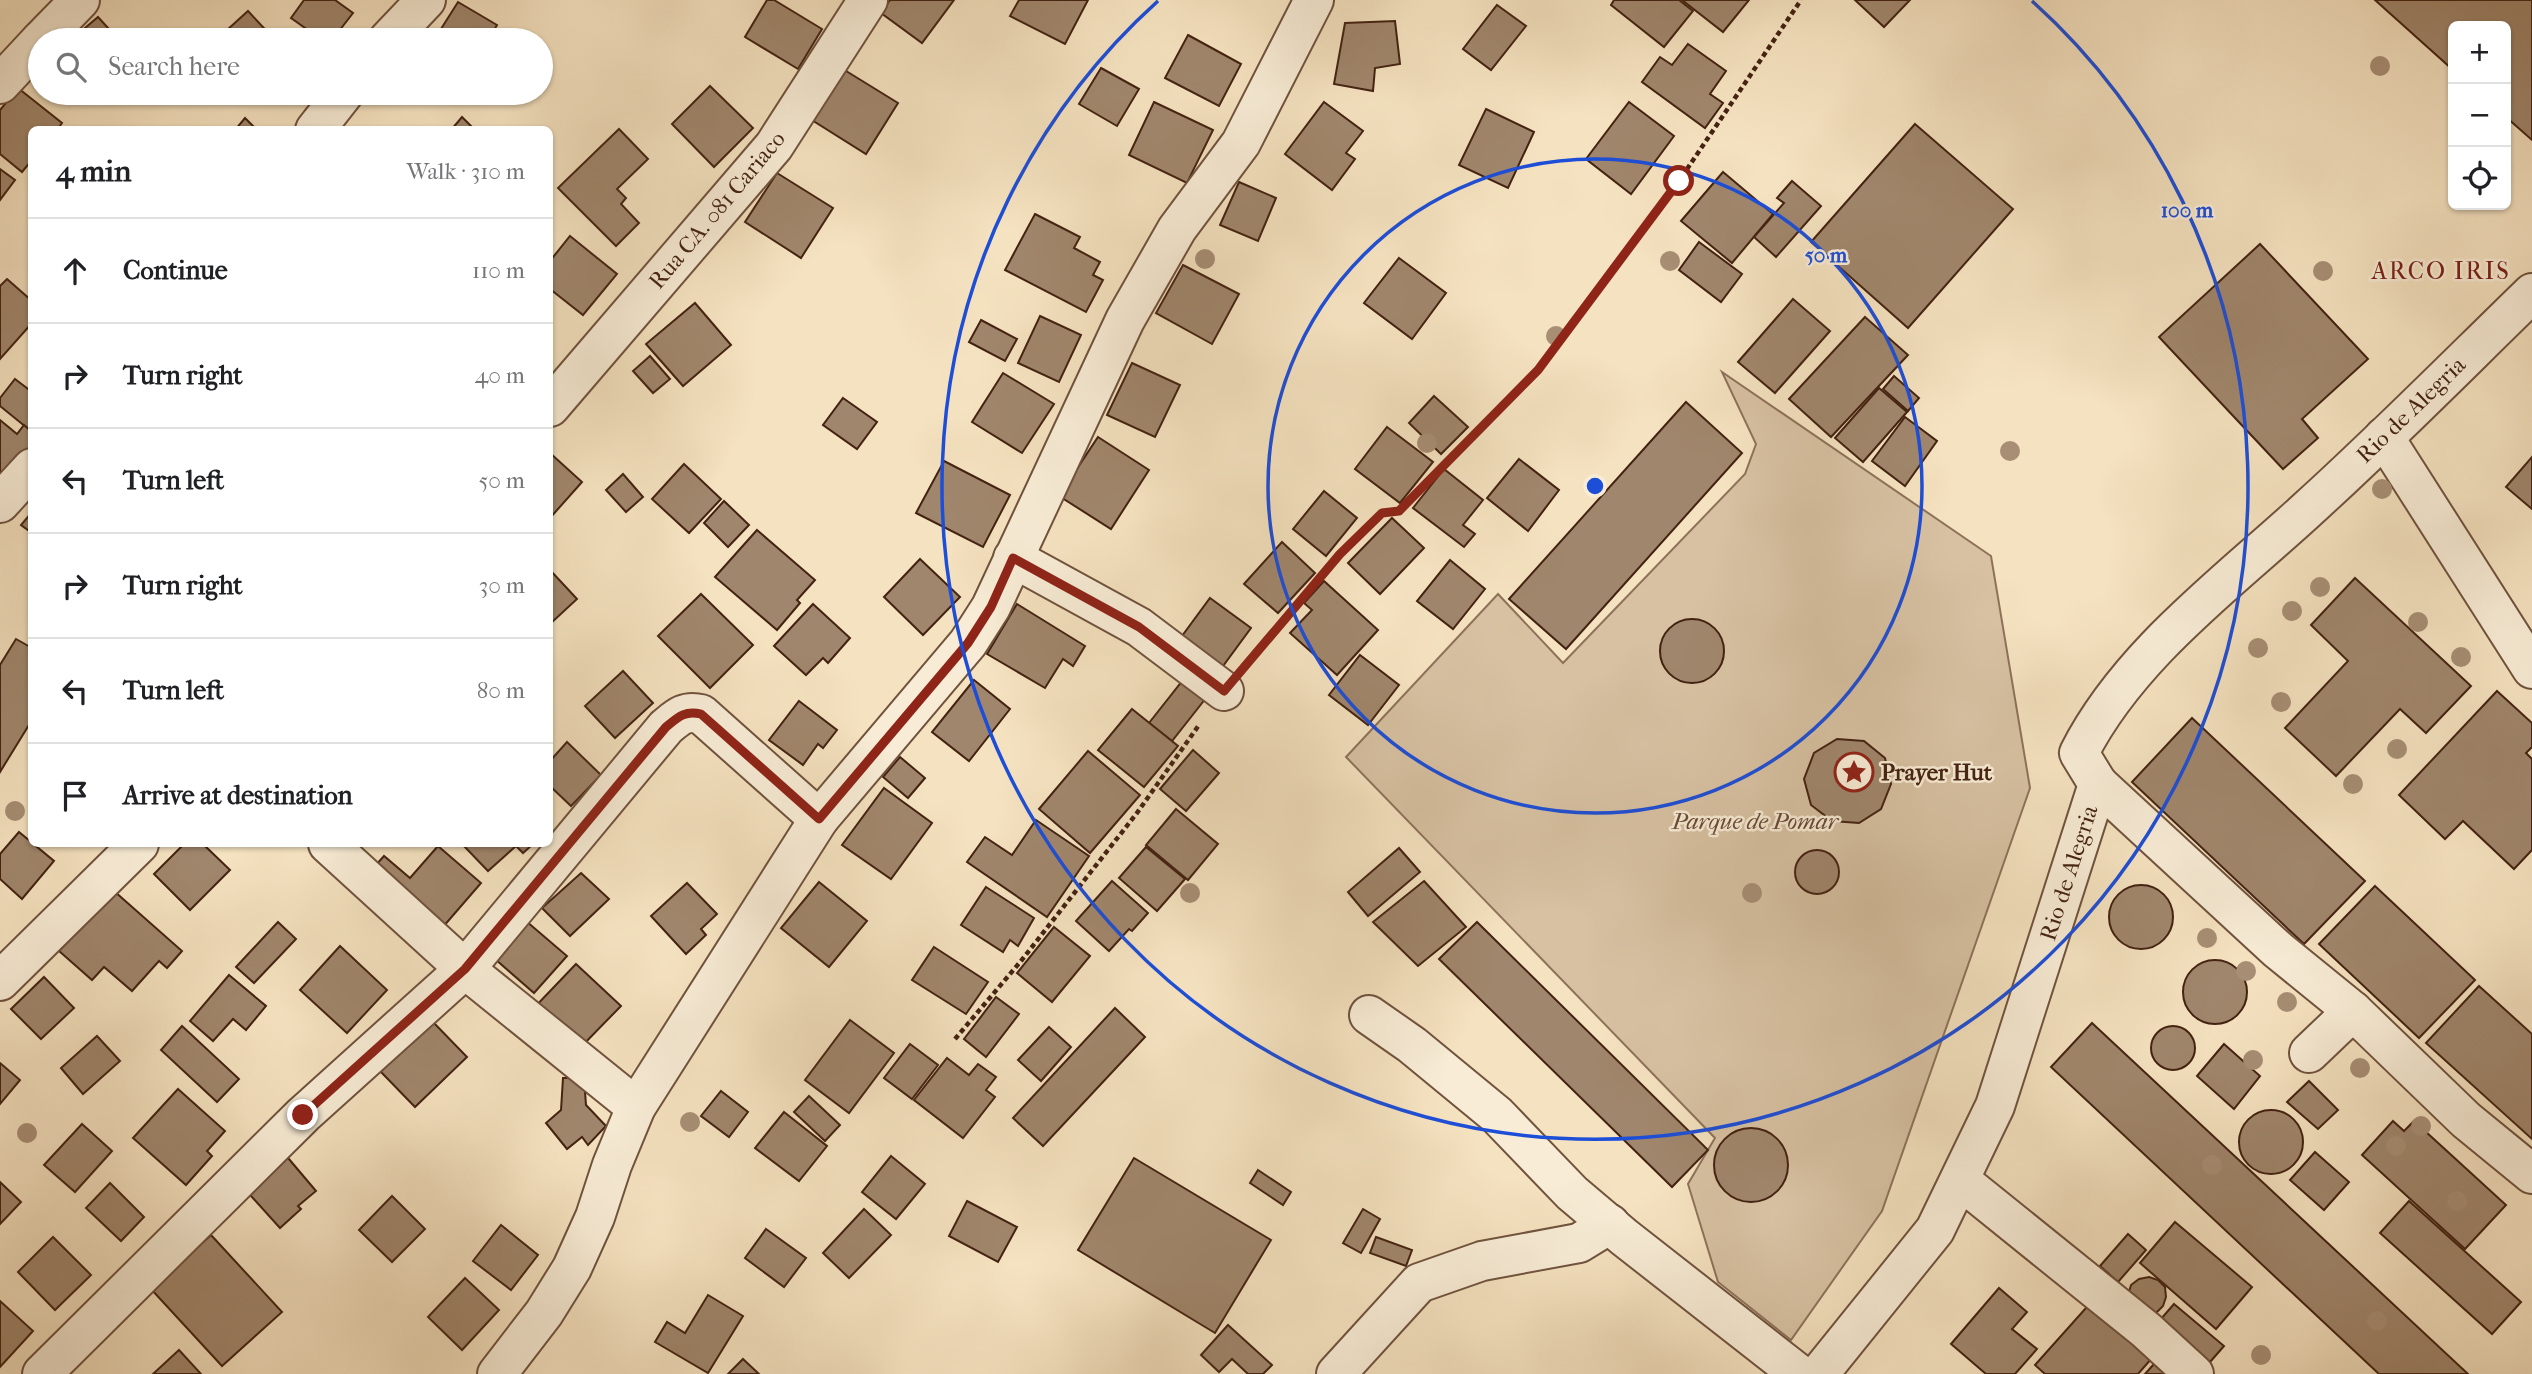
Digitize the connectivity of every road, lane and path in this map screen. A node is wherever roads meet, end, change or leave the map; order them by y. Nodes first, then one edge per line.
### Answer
1 (79, 0) edge
2 (426, 0) edge
3 (868, 0) edge
4 (1314, 0) edge
5 (1801, 0) edge
6 (53, 28) edge
7 (399, 28) edge
8 (28, 55) edge
9 (0, 84) edge
10 (335, 105) edge
11 (318, 126) edge
12 (2532, 293) edge
13 (553, 404) edge
14 (2384, 437) junction
15 (28, 472) edge
16 (0, 503) edge
17 (1013, 558) junction
18 (2532, 669) edge
19 (1224, 691) junction
20 (2098, 784) junction
21 (819, 819) junction
22 (136, 847) edge
23 (331, 847) edge
24 (465, 969) junction
25 (0, 981) edge
26 (2353, 1011) junction
27 (1369, 1015) dead end
28 (955, 1039) dead end
29 (2309, 1053) dead end
30 (635, 1107) junction
31 (2532, 1174) edge
32 (1960, 1180) junction
33 (1610, 1224) junction
34 (42, 1374) edge
35 (497, 1374) edge
36 (1336, 1374) edge
37 (1799, 1374) edge
38 (1819, 1374) edge
39 (2194, 1374) edge

1 - 6 street
2 - 7 street
3 - 13 street, Rua CA. 081 Cariaco
4 - 17 street
5 - 19 path
8 - 9 street
10 - 11 street
12 - 14 street, Rio de Alegria
14 - 18 street
14 - 20 street, Rio de Alegria
15 - 16 street
17 - 19 street
17 - 21 street
19 - 28 path
20 - 26 street
20 - 32 street, Rio de Alegria
21 - 24 street
21 - 30 street
22 - 25 street
23 - 24 street
24 - 30 street
24 - 34 street
26 - 29 street
26 - 31 street
27 - 33 street
30 - 35 street
32 - 38 street, Rio de Alegria
32 - 39 street
33 - 36 street
33 - 37 street

